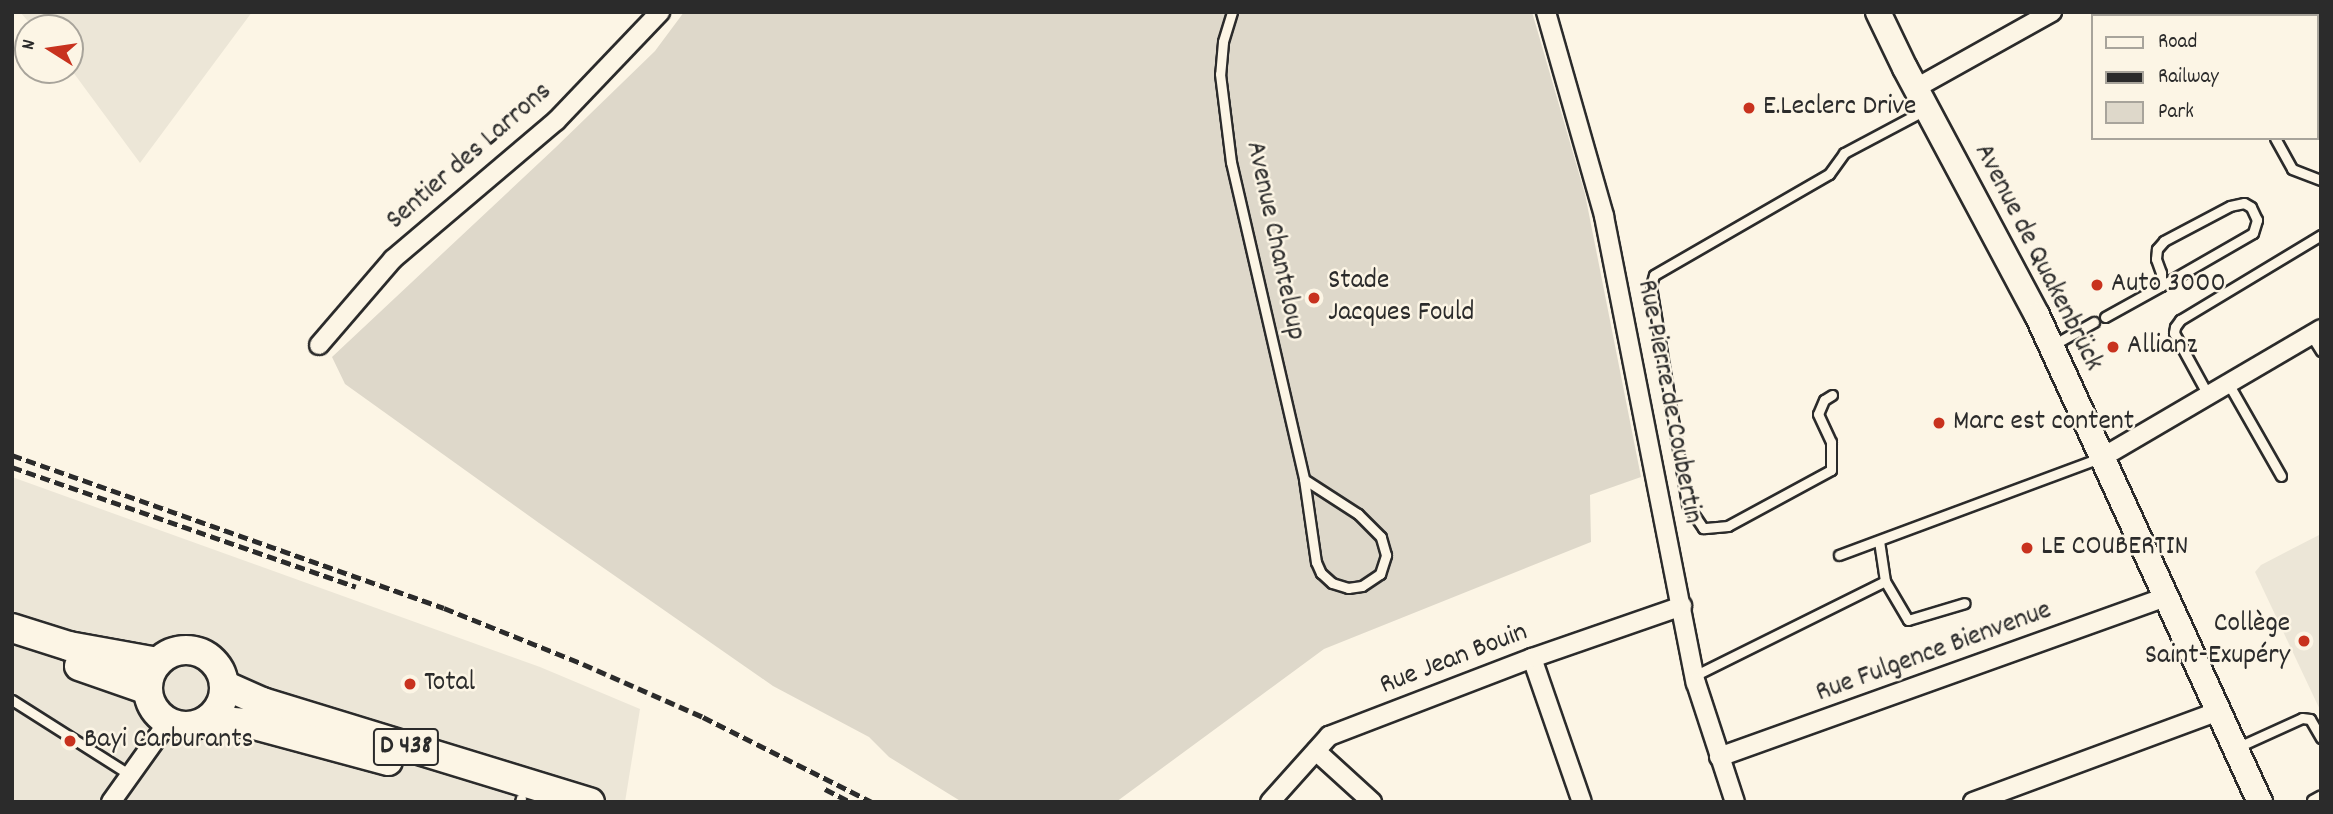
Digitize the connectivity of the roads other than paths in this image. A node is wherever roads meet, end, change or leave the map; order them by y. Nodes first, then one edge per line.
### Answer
1 (660, 12) edge
2 (1232, 12) edge
3 (1546, 12) edge
4 (1878, 12) edge
5 (2052, 12) edge
6 (1921, 99) junction
7 (2276, 140) edge
8 (2321, 180) edge
9 (2321, 235) edge
10 (2161, 286) junction
11 (2105, 317) dead end
12 (2094, 322) dead end
13 (2316, 332) edge
14 (319, 345) dead end
15 (2051, 346) junction
16 (2321, 351) edge
17 (2228, 383) junction
18 (1832, 395) dead end
19 (2208, 395) junction
20 (2103, 457) junction
21 (2281, 476) dead end
22 (1304, 479) junction
23 (1879, 541) junction
24 (1839, 555) dead end
25 (1885, 581) junction
26 (2167, 597) junction
27 (1965, 603) dead end
28 (1682, 606) junction
29 (12, 628) edge
30 (12, 647) edge
31 (1532, 658) junction
32 (158, 663) junction
33 (1694, 676) junction
34 (224, 685) junction
35 (148, 690) junction
36 (12, 700) edge
37 (2219, 711) junction
38 (207, 720) junction
39 (168, 722) junction
40 (2321, 738) edge
41 (2236, 748) junction
42 (1316, 751) junction
43 (1719, 757) junction
44 (130, 775) junction
45 (525, 800) edge
46 (111, 802) edge
47 (590, 802) edge
48 (1270, 802) edge
49 (1372, 802) edge
50 (1582, 802) edge
51 (1735, 802) edge
52 (1973, 802) edge
53 (2260, 802) edge

1 - 14 street, Sentier des Larrons
2 - 22 lane, Avenue Chanteloup
3 - 28 street, Rue Pierre de Coubertin
4 - 6 main road, Avenue de Quakenbrück
5 - 6 street
6 - 15 main road, Avenue de Quakenbrück
6 - 18 lane
7 - 8 lane
9 - 19 lane
10 - 10 lane
10 - 11 lane
12 - 15 lane
13 - 16 lane
13 - 17 street
15 - 20 main road, Avenue de Quakenbrück
17 - 19 street
17 - 21 lane
19 - 20 street
20 - 23 lane
20 - 26 main road, Avenue de Quakenbrück
22 - 22 lane, Avenue Chanteloup
23 - 24 lane
23 - 25 lane
25 - 27 lane
25 - 33 lane
26 - 37 main road, Avenue de Quakenbrück
26 - 43 street, Rue Fulgence Bienvenue
28 - 31 street, Rue Jean Bouin
28 - 33 street, Rue Pierre de Coubertin
29 - 32 main road
30 - 35 main road
31 - 42 street, Rue Jean Bouin
31 - 50 street
32 - 34 main road
32 - 35 main road
33 - 43 street, Rue Pierre de Coubertin
34 - 38 main road
34 - 47 main road, D 438
35 - 39 main road
36 - 44 lane
37 - 41 main road, Avenue de Quakenbrück
37 - 52 street
38 - 39 main road
38 - 45 main road, D 438
39 - 44 street
40 - 41 lane
41 - 53 main road, Avenue de Quakenbrück
42 - 48 street, Rue Jean Bouin
42 - 49 street
43 - 51 street, Rue Pierre de Coubertin
44 - 46 street

